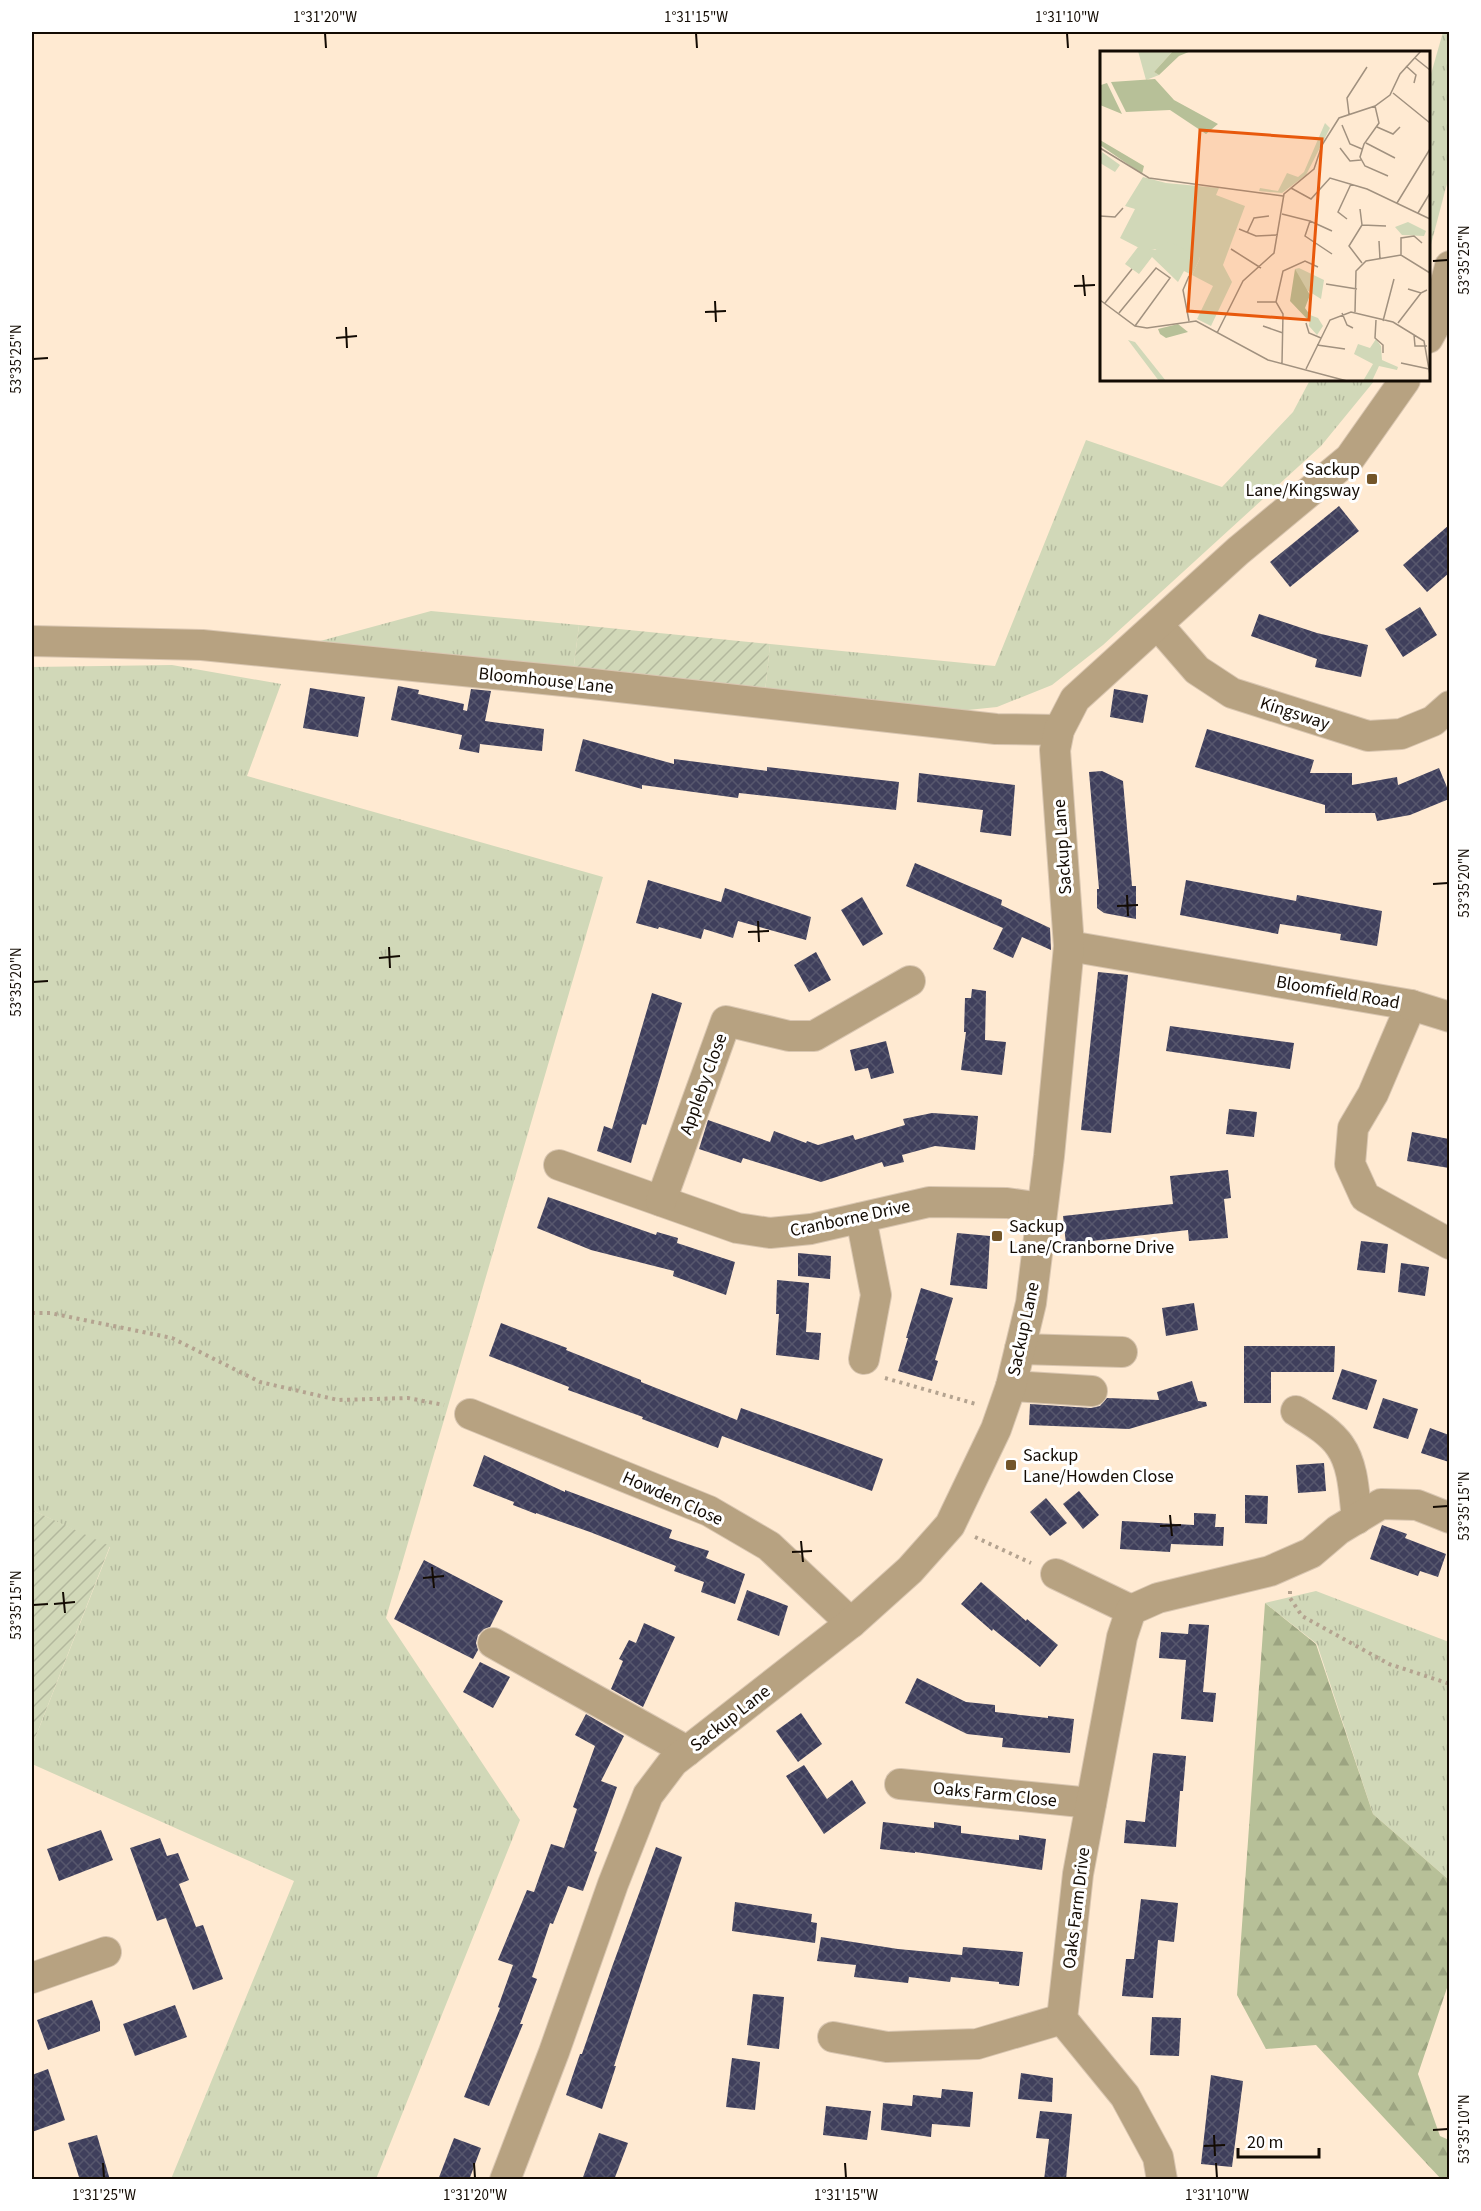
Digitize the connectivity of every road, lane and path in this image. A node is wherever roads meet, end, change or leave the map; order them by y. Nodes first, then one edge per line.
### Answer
1 (1449, 266) edge
2 (1430, 334) edge
3 (1404, 381) edge
4 (1158, 625) junction
5 (32, 641) edge
6 (1449, 706) edge
7 (1059, 729) junction
8 (1069, 946) junction
9 (910, 981) dead end
10 (1411, 1005) junction
11 (1449, 1017) edge
12 (560, 1166) dead end
13 (661, 1201) junction
14 (1042, 1208) junction
15 (861, 1218) junction
16 (1449, 1244) edge
17 (32, 1313) edge
18 (1020, 1349) junction
19 (1122, 1352) dead end
20 (864, 1359) joint
21 (1092, 1391) dead end
22 (1006, 1399) junction
23 (1296, 1411) dead end
24 (470, 1414) joint
25 (1449, 1518) edge
26 (1357, 1519) junction
27 (950, 1525) junction
28 (1288, 1563) junction
29 (1056, 1574) joint
30 (1131, 1610) junction
31 (851, 1623) junction
32 (493, 1642) dead end
33 (1449, 1684) edge
34 (687, 1751) junction
35 (900, 1784) dead end
36 (1091, 1803) junction
37 (106, 1952) dead end
38 (32, 1978) edge
39 (1062, 2019) junction
40 (833, 2037) dead end
41 (505, 2180) edge
42 (1162, 2180) edge

1 - 2 street
3 - 4 street, Sackup Lane
4 - 6 street, Kingsway
4 - 7 street, Sackup Lane
5 - 7 street, Bloomhouse Lane
7 - 8 street, Sackup Lane
8 - 10 street, Bloomfield Road
8 - 14 street, Sackup Lane
9 - 13 street, Appleby Close
10 - 11 street
10 - 16 street, Bloomfield Road
12 - 13 street, Cranborne Drive
13 - 15 street, Cranborne Drive
14 - 15 street, Cranborne Drive
14 - 18 street, Sackup Lane
15 - 20 street
17 - 24 path
18 - 19 street
18 - 22 street, Sackup Lane
20 - 22 path
21 - 22 street
22 - 27 street, Sackup Lane
23 - 26 street
24 - 31 street, Howden Close
25 - 26 street
26 - 28 street
27 - 29 path
27 - 31 street, Sackup Lane
28 - 30 street
28 - 33 path
29 - 30 street
30 - 36 street, Oaks Farm Drive
31 - 34 street, Sackup Lane
32 - 34 street
34 - 41 street, Sackup Lane
35 - 36 street, Oaks Farm Close
36 - 39 street, Oaks Farm Drive
37 - 38 street
39 - 40 street
39 - 42 street

